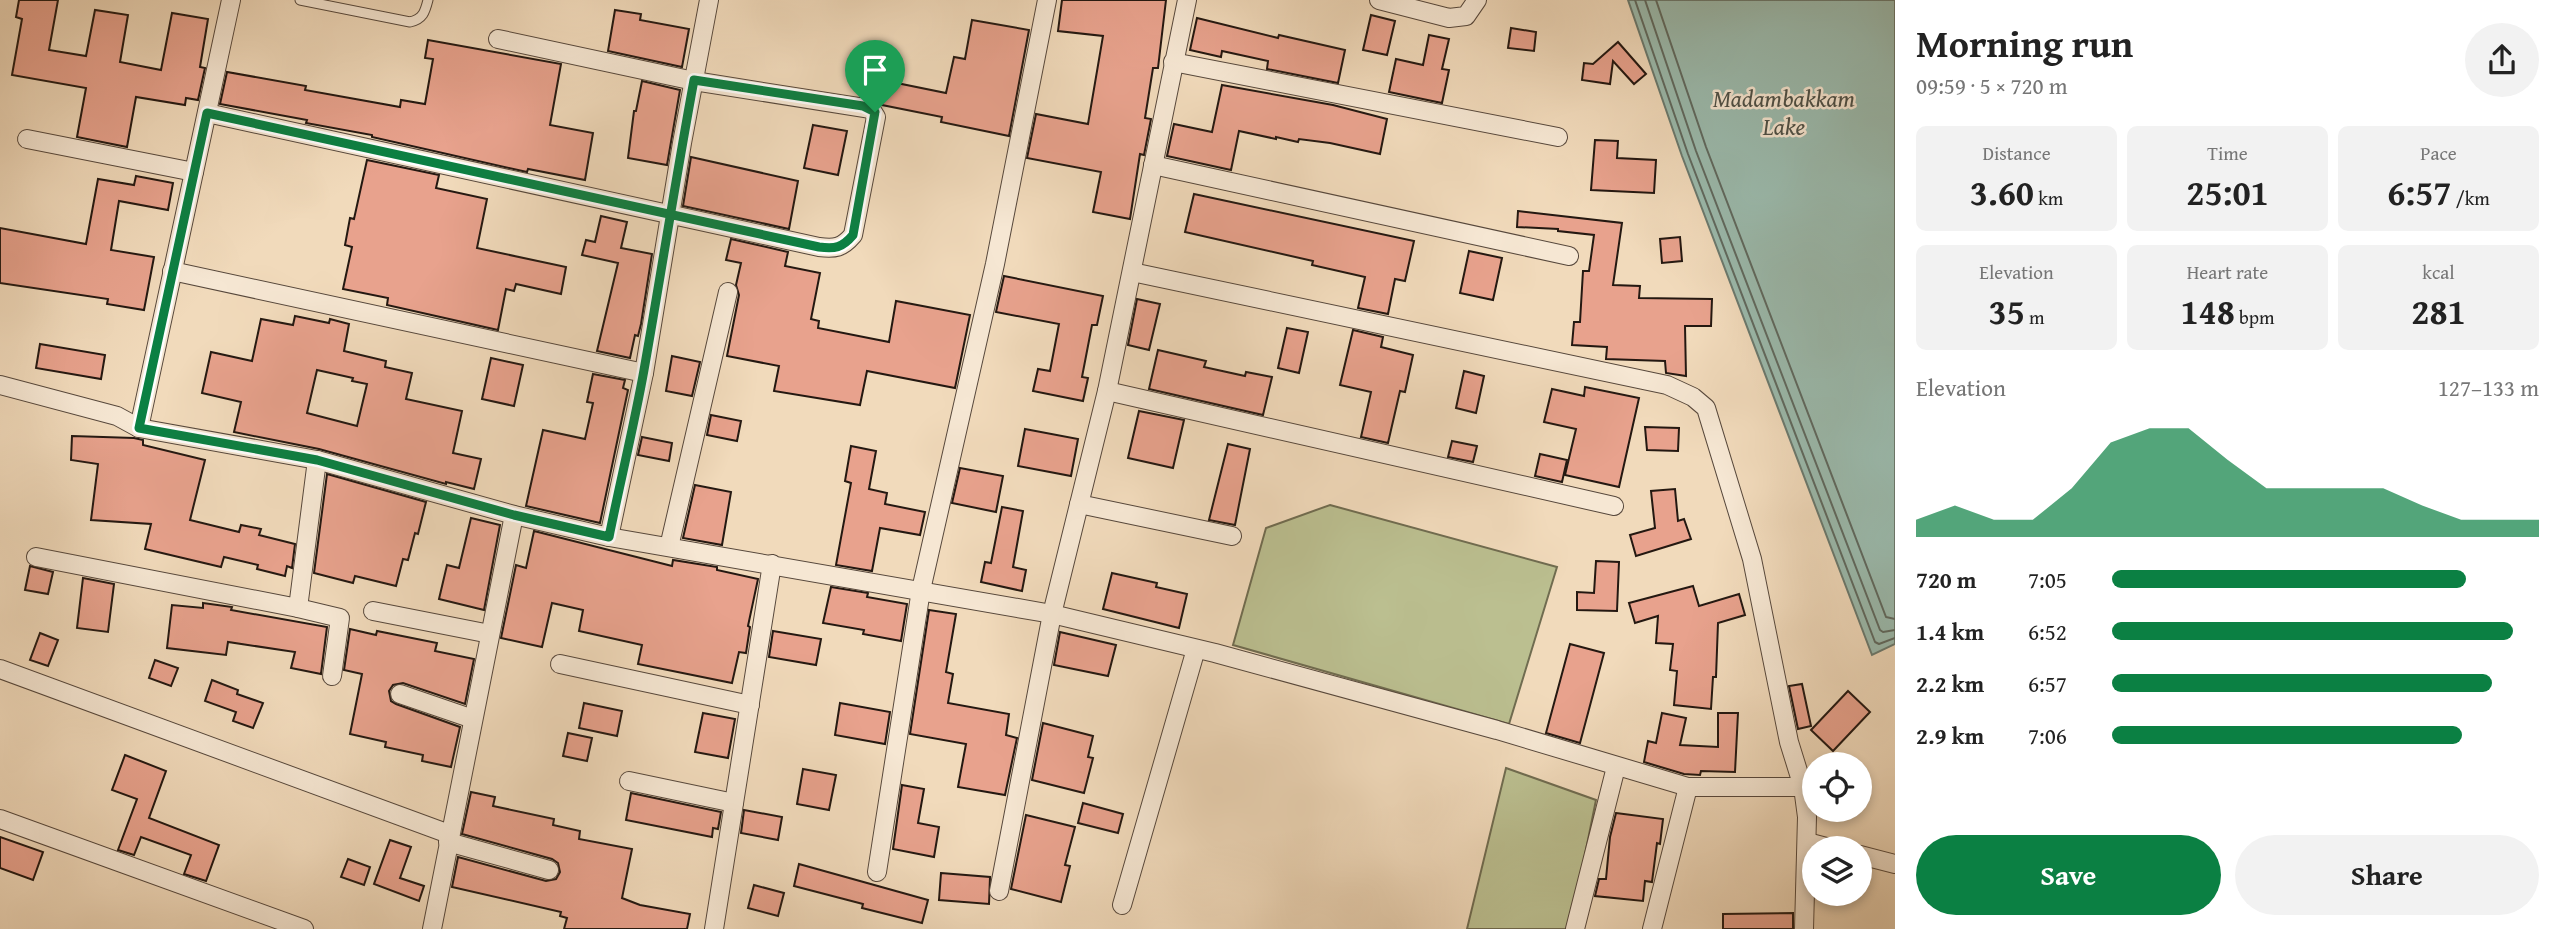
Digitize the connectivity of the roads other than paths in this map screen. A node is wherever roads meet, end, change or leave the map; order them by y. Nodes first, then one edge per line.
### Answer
1 (231, 0) edge
2 (300, 0) edge
3 (428, 0) edge
4 (709, 0) edge
5 (1047, 0) edge
6 (1187, 0) edge
7 (1379, 0) edge
8 (1478, 0) edge
9 (499, 39) dead end
10 (1173, 62) junction
11 (694, 80) junction
12 (207, 113) junction
13 (1558, 137) dead end
14 (27, 139) dead end
15 (1153, 166) junction
16 (194, 172) junction
17 (670, 215) junction
18 (1569, 256) dead end
19 (172, 271) junction
20 (1132, 272) junction
21 (728, 292) dead end
22 (644, 373) junction
23 (0, 385) edge
24 (1107, 391) junction
25 (139, 428) junction
26 (317, 460) junction
27 (1079, 504) junction
28 (1614, 506) dead end
29 (514, 515) junction
30 (1231, 536) dead end
31 (609, 537) junction
32 (668, 547) junction
33 (36, 557) dead end
34 (772, 564) junction
35 (921, 590) junction
36 (298, 608) junction
37 (373, 611) dead end
38 (1052, 614) junction
39 (490, 634) junction
40 (1196, 649) junction
41 (560, 664) dead end
42 (0, 669) edge
43 (332, 676) dead end
44 (400, 694) dead end
45 (750, 705) junction
46 (473, 719) junction
47 (1616, 767) junction
48 (629, 781) dead end
49 (1802, 784) edge
50 (1688, 787) junction
51 (1802, 787) edge
52 (734, 803) junction
53 (0, 818) edge
54 (448, 838) junction
55 (1872, 858) edge
56 (1895, 864) edge
57 (549, 870) dead end
58 (877, 872) dead end
59 (999, 891) dead end
60 (1122, 905) dead end
61 (1805, 906) edge
62 (304, 929) edge
63 (432, 929) edge
64 (714, 929) edge
65 (1574, 929) edge
66 (1652, 929) edge
67 (1804, 929) edge

1 - 12 street
2 - 3 lane
4 - 11 street
5 - 35 street
6 - 10 street
7 - 8 street
9 - 11 street
10 - 13 street
10 - 15 street
11 - 17 street
11 - 17 street
12 - 16 street
12 - 17 street
14 - 16 street
15 - 18 street
15 - 20 street
16 - 19 street
17 - 22 street
19 - 22 street
19 - 25 street
20 - 24 street
20 - 49 street
21 - 32 street
22 - 31 street
23 - 25 street
24 - 27 street
24 - 28 street
25 - 26 street
26 - 29 street
26 - 36 street
27 - 30 street
27 - 38 street
29 - 31 street
29 - 39 street
31 - 32 street
32 - 34 street
33 - 36 street
34 - 35 street
34 - 45 street
35 - 38 street
35 - 58 street
36 - 43 street
37 - 39 street
38 - 40 street
38 - 59 street
39 - 46 street
40 - 47 street
40 - 60 street
41 - 45 street
42 - 54 street
44 - 46 street
45 - 52 street
46 - 54 street
47 - 50 street
47 - 65 street
48 - 52 street
50 - 51 street
50 - 66 street
52 - 64 street
53 - 62 street
54 - 57 street
54 - 63 street
55 - 56 street
61 - 67 street

